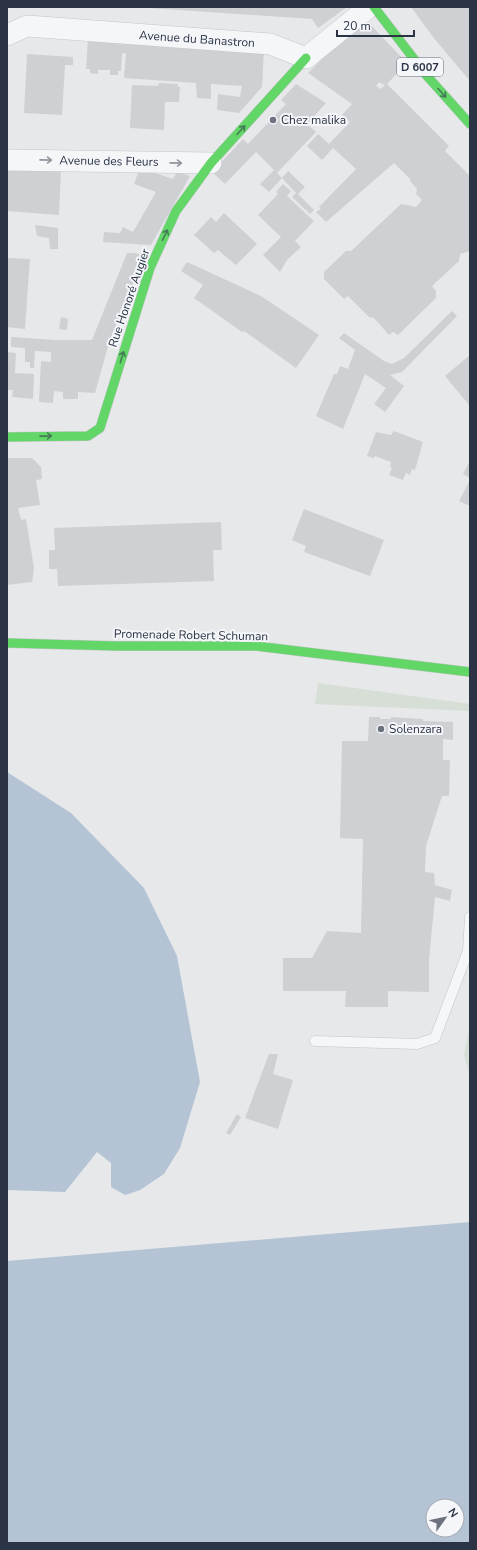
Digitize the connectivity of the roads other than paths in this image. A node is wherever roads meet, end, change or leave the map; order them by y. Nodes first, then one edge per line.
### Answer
1 (369, 7) edge
2 (374, 7) edge
3 (7, 36) edge
4 (306, 58) junction
5 (470, 124) edge
6 (7, 160) edge
7 (211, 163) junction
8 (7, 437) edge
9 (7, 643) edge
10 (470, 672) edge
11 (470, 916) edge
12 (315, 1041) dead end

1 - 4 street
2 -> 5 main road, D 6007
3 - 4 street, Avenue du Banastron
7 -> 4 main road, Rue Honoré Augier
6 -> 7 street, Avenue des Fleurs
8 -> 7 main road, Rue Honoré Augier
9 - 10 main road, Promenade Robert Schuman
11 - 12 lane

